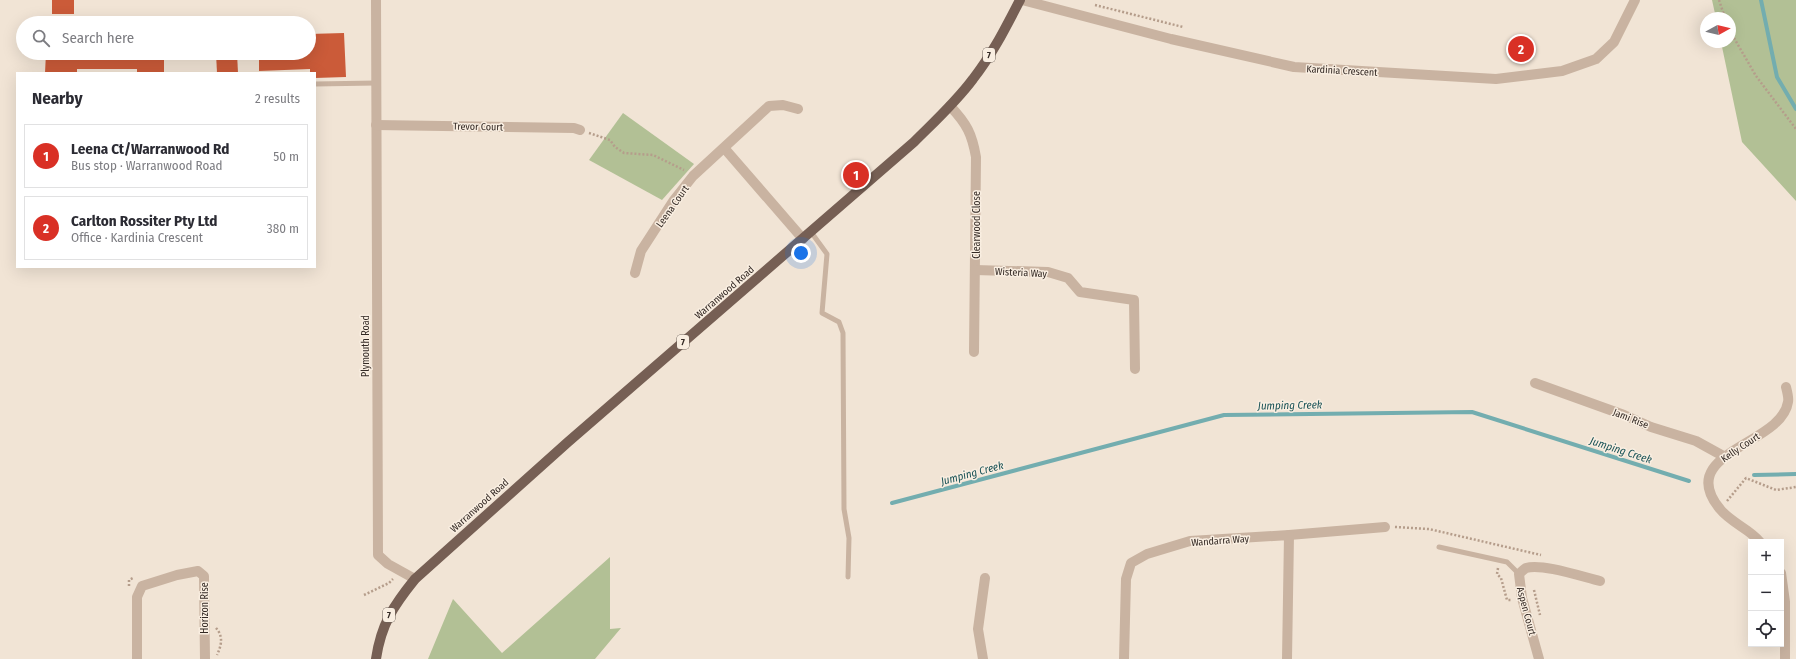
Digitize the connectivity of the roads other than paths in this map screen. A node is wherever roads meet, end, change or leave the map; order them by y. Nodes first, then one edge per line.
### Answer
1 (376, 0) edge
2 (1021, 0) edge
3 (1635, 0) edge
4 (316, 84) edge
5 (376, 84) junction
6 (950, 106) junction
7 (798, 108) dead end
8 (376, 125) junction
9 (580, 130) road end
10 (725, 149) junction
11 (807, 235) junction
12 (976, 270) junction
13 (635, 273) dead end
14 (974, 352) dead end
15 (1135, 369) dead end
16 (1535, 383) dead end
17 (1786, 387) dead end
18 (1725, 457) junction
19 (1385, 527) road end
20 (1289, 535) junction
21 (1756, 539) edge
22 (1439, 547) dead end
23 (1519, 574) junction
24 (1781, 575) edge
25 (848, 577) dead end
26 (985, 578) dead end
27 (415, 579) junction
28 (1600, 581) dead end
29 (137, 659) edge
30 (205, 659) edge
31 (376, 659) edge
32 (983, 659) edge
33 (1124, 659) edge
34 (1287, 659) edge
35 (1539, 659) edge
36 (1785, 659) edge

1 - 5 street, Plymouth Road
2 - 3 street, Kardinia Crescent
2 - 6 main road, Warranwood Road / 7
4 - 5 lane
5 - 8 street, Plymouth Road
6 - 11 main road, Warranwood Road / 7
6 - 12 street, Clearwood Close
7 - 10 street, Leena Court
8 - 9 street, Trevor Court
8 - 27 street, Plymouth Road
10 - 11 street
10 - 13 street, Leena Court
11 - 25 lane
11 - 27 main road, Warranwood Road / 7
12 - 14 street, Clearwood Close
12 - 15 street, Wisteria Way
16 - 18 street, Jami Rise
17 - 18 street, Kelly Court
18 - 21 street, Kelly Court
19 - 20 street, Wandarra Way
20 - 33 street, Wandarra Way
20 - 34 street
22 - 23 lane
23 - 28 street, Aspen Court
23 - 35 street, Aspen Court
24 - 36 street
26 - 32 street
27 - 31 main road, 7
29 - 30 street, Horizon Rise

